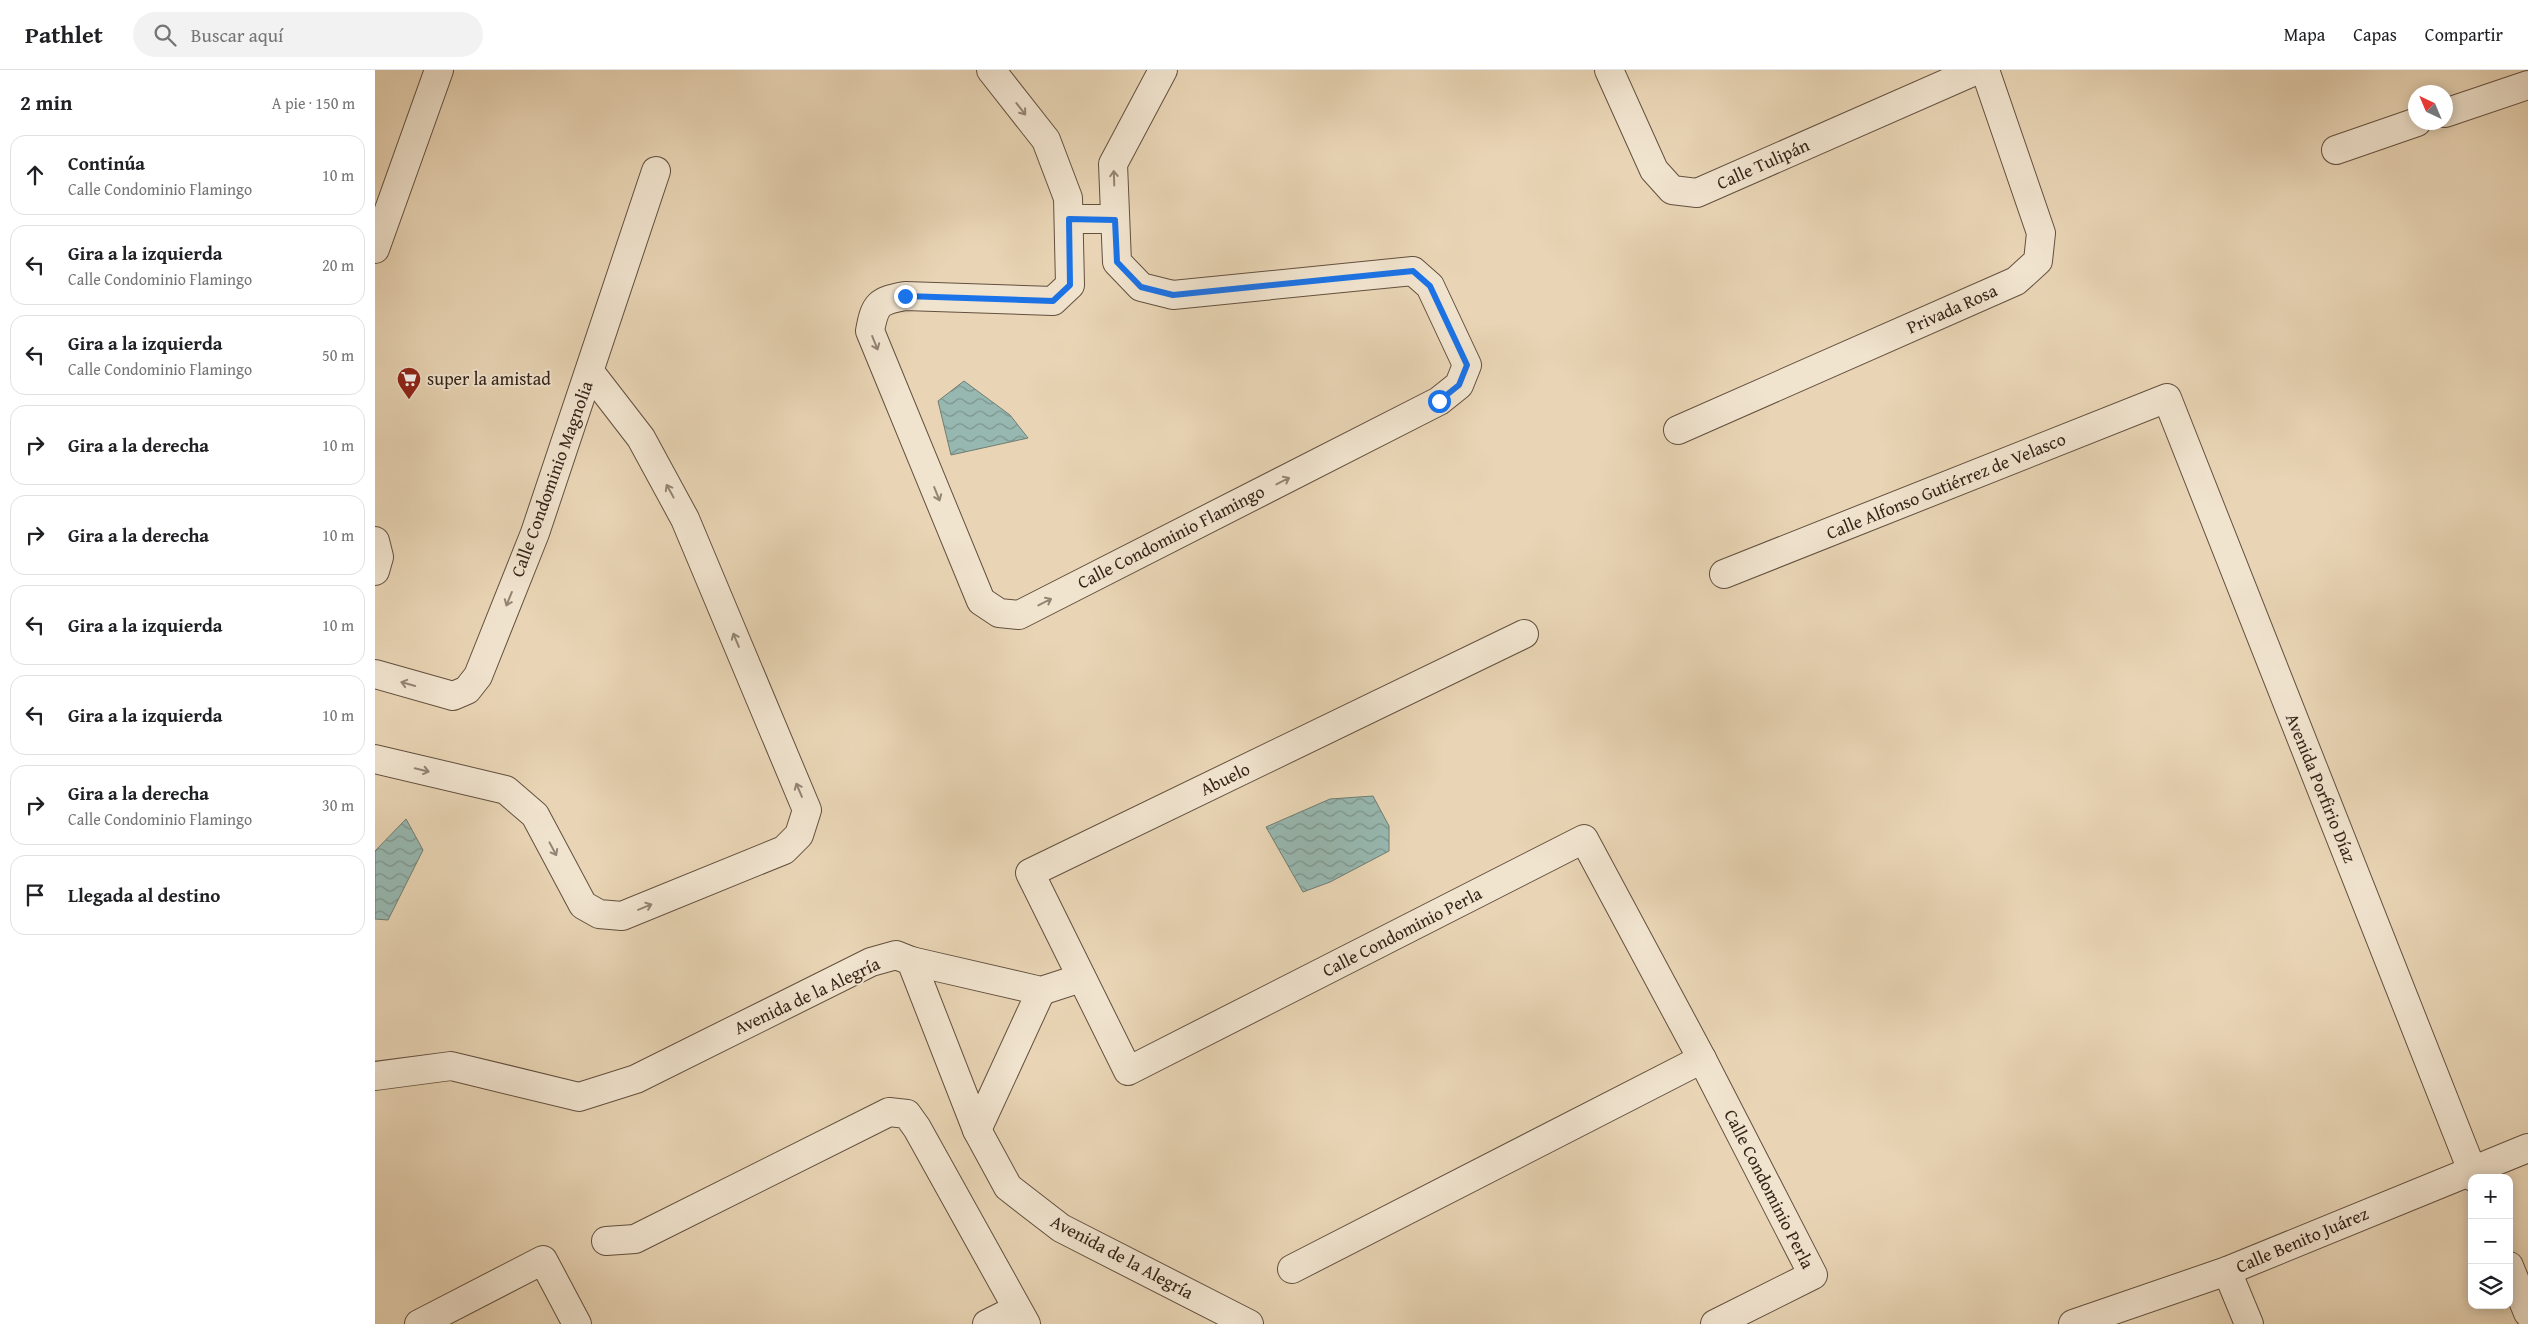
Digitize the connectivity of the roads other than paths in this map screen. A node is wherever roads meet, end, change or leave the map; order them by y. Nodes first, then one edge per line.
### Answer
1 (439, 70) edge
2 (991, 70) edge
3 (1163, 70) edge
4 (1609, 70) edge
5 (1977, 70) edge
6 (1985, 70) edge
7 (2528, 85) edge
8 (2453, 110) edge
9 (2408, 125) edge
10 (2336, 150) dead end
11 (656, 171) dead end
12 (1069, 219) junction
13 (1115, 220) junction
14 (375, 249) edge
15 (590, 372) junction
16 (2167, 398) joint
17 (1678, 430) dead end
18 (375, 540) edge
19 (375, 571) edge
20 (1725, 574) dead end
21 (1524, 634) dead end
22 (375, 674) edge
23 (375, 759) edge
24 (911, 961) junction
25 (1081, 978) junction
26 (1041, 991) junction
27 (1702, 1059) junction
28 (375, 1076) edge
29 (977, 1130) junction
30 (2528, 1148) edge
31 (2473, 1174) edge
32 (2468, 1176) edge
33 (606, 1241) dead end
34 (1292, 1268) dead end
35 (2227, 1271) junction
36 (2513, 1276) edge
37 (2528, 1313) edge
38 (1021, 1316) edge
39 (419, 1324) edge
40 (577, 1324) edge
41 (987, 1324) edge
42 (1249, 1324) edge
43 (1715, 1324) edge
44 (2073, 1324) edge
45 (2249, 1324) edge

1 - 14 street
2 -> 12 street
13 -> 3 street
4 - 5 street, Calle Tulipán
6 - 17 street, Privada Rosa
7 - 8 street
9 - 10 street
11 - 15 street, Calle Condominio Magnolia
12 - 13 street
12 -> 13 street, Calle Condominio Flamingo
15 -> 22 street, Calle Condominio Magnolia
23 -> 15 street
16 - 20 street, Calle Alfonso Gutiérrez de Velasco
16 - 31 street, Avenida Porfirio Díaz
18 - 19 street
21 - 25 street, Abuelo
24 - 26 street
24 - 28 street, Avenida de la Alegría
24 - 29 street, Avenida de la Alegría
25 - 26 street
25 - 27 street, Calle Condominio Perla
26 - 29 street
27 - 34 street
27 - 43 street, Calle Condominio Perla
29 - 42 street, Avenida de la Alegría
30 - 31 street, Calle Benito Juárez
32 - 35 street, Calle Benito Juárez
33 - 38 street
35 - 44 street, Calle Benito Juárez
35 - 45 street
36 - 37 street
38 - 41 street
39 - 40 street

